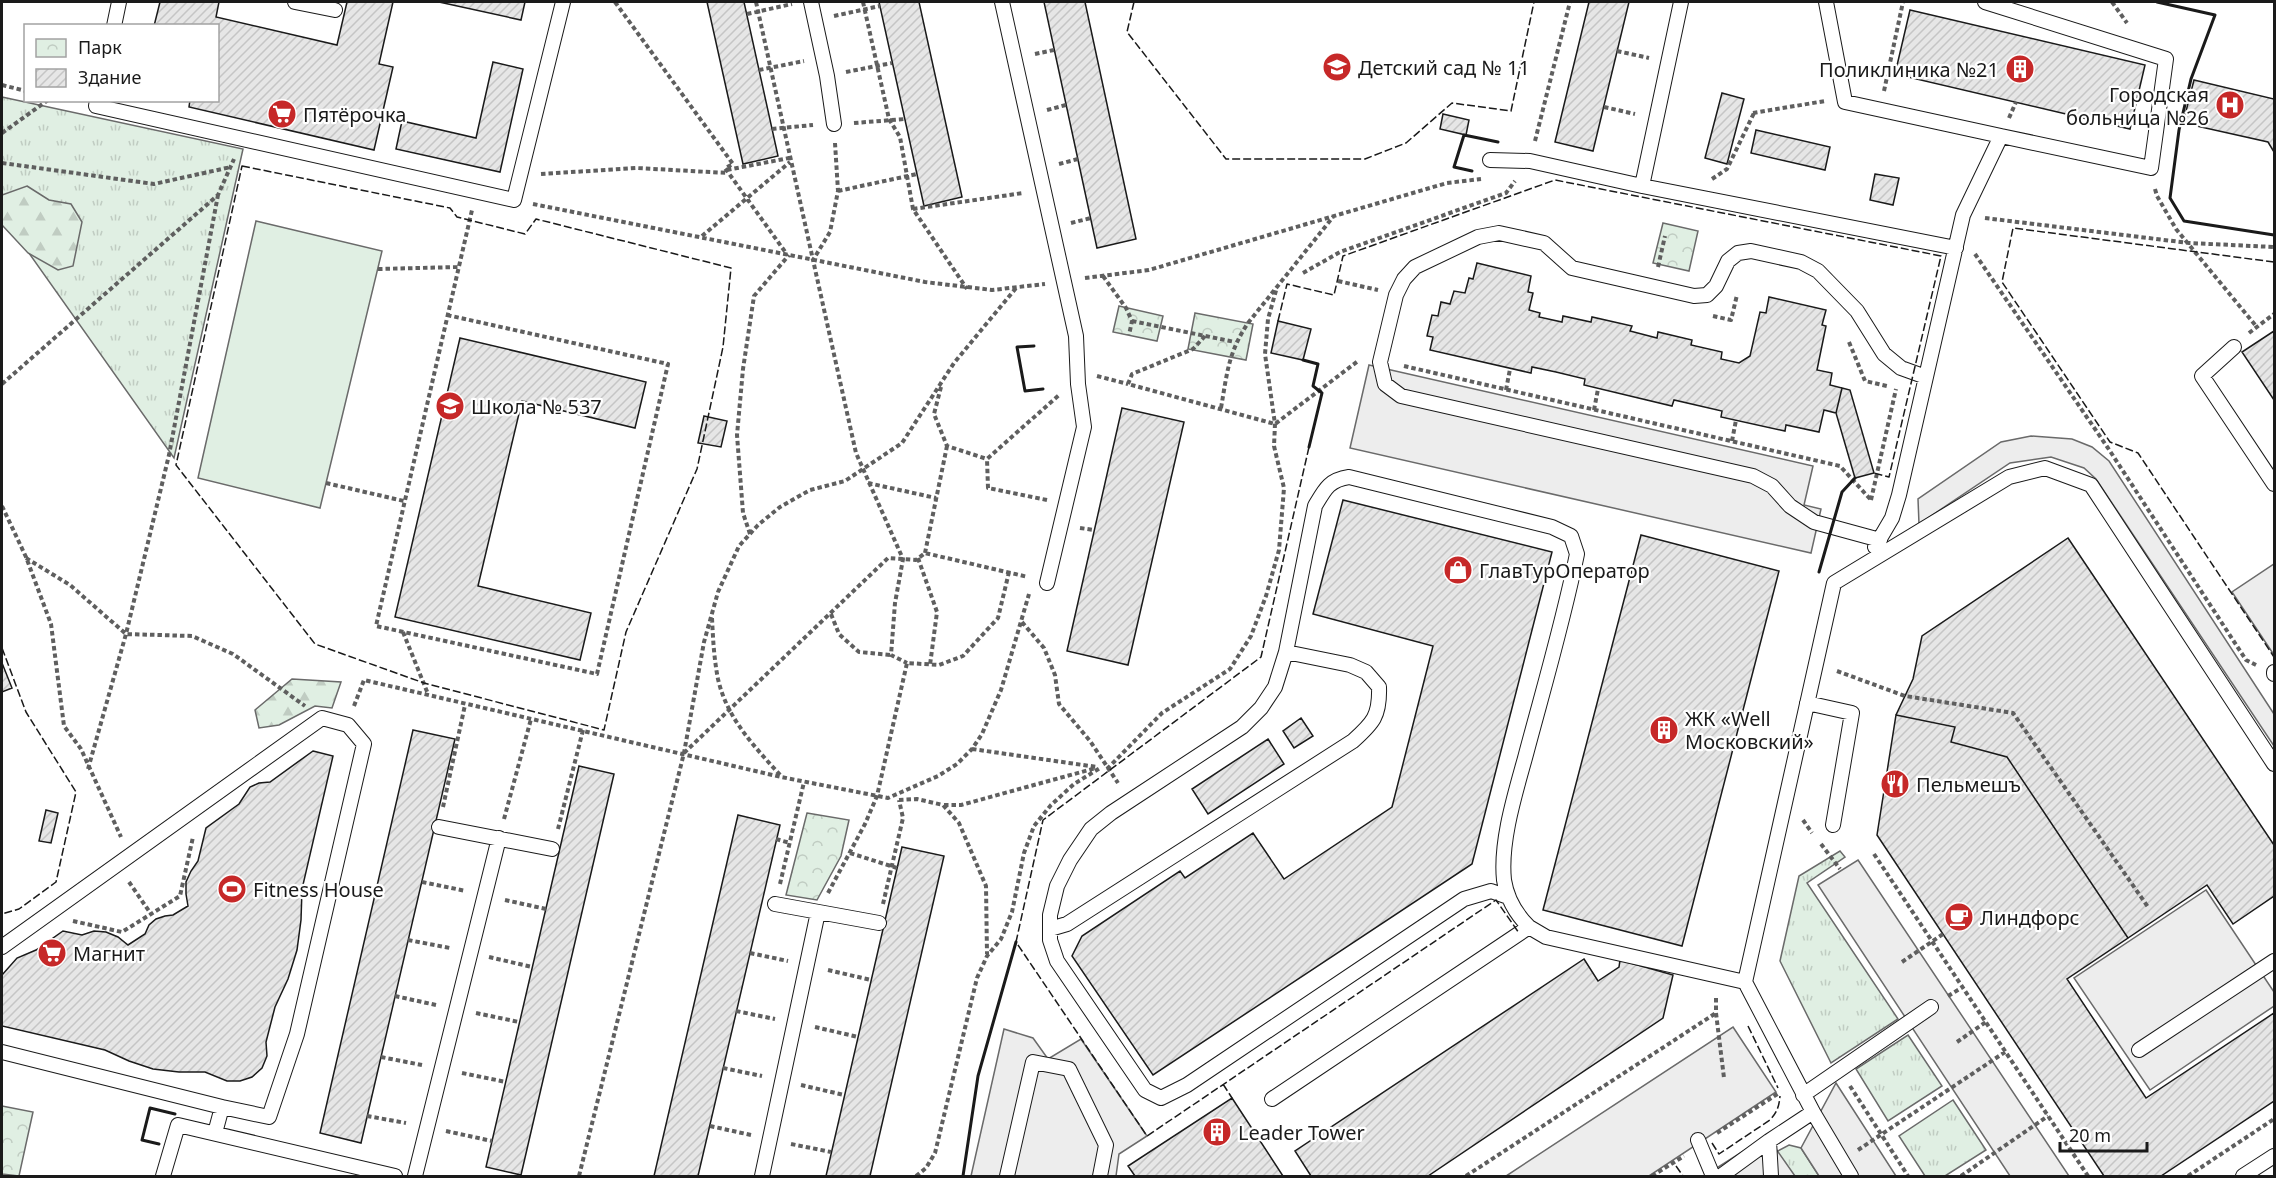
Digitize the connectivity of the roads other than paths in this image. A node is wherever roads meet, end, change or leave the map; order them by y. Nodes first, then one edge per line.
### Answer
1 (119, 2) edge
2 (295, 2) edge
3 (563, 2) edge
4 (811, 2) edge
5 (1002, 2) edge
6 (1681, 2) edge
7 (1826, 2) edge
8 (1985, 2) edge
9 (335, 10) dead end
10 (114, 24) edge
11 (97, 102) edge
12 (834, 124) road end
13 (2001, 136) junction
14 (1490, 160) road end
15 (1642, 186) junction
16 (1956, 248) junction
17 (2234, 347) road end
18 (1926, 377) junction
19 (2274, 484) edge
20 (1880, 540) junction
21 (1857, 569) junction
22 (1047, 583) road end
23 (1286, 652) junction
24 (1807, 703) junction
25 (2274, 764) edge
26 (1833, 825) dead end
27 (439, 826) road end
28 (499, 838) junction
29 (552, 849) road end
30 (1508, 897) junction
31 (775, 904) road end
32 (818, 912) junction
33 (879, 923) road end
34 (1529, 927) junction
35 (1050, 929) junction
36 (4, 940) edge
37 (2274, 961) edge
38 (1744, 982) junction
39 (1931, 1007) dead end
40 (2139, 1050) dead end
41 (2, 1052) edge
42 (1803, 1095) junction
43 (1272, 1099) dead end
44 (222, 1107) junction
45 (1813, 1112) junction
46 (215, 1133) junction
47 (1769, 1141) junction
48 (1699, 1142) road end
49 (2274, 1156) edge
50 (163, 1176) edge
51 (395, 1176) edge
52 (415, 1176) edge
53 (762, 1176) edge
54 (1007, 1176) edge
55 (1100, 1176) edge
56 (1713, 1176) edge
57 (1721, 1176) edge
58 (1771, 1176) edge
59 (1851, 1176) edge
60 (2243, 1176) edge

1 - 10 lane
2 - 9 lane
3 - 11 lane
4 - 12 lane
5 - 22 lane
6 - 15 lane
7 - 13 lane
8 - 13 lane
13 - 16 lane
14 - 15 lane
15 - 16 lane
16 - 18 lane
17 - 19 lane
18 - 20 lane
18 - 20 lane
20 - 21 lane
21 - 24 lane
21 - 25 lane
23 - 30 lane
23 - 35 lane
23 - 35 lane
24 - 26 lane
24 - 38 lane
27 - 28 lane
28 - 29 lane
28 - 52 lane
30 - 34 lane
30 - 35 lane
31 - 32 lane
32 - 33 lane
32 - 53 lane
34 - 38 lane
34 - 43 lane
36 - 44 lane
37 - 40 lane
38 - 42 lane
39 - 42 lane
41 - 44 lane
42 - 45 lane
44 - 46 lane
45 - 47 lane
45 - 59 lane
46 - 50 lane
46 - 51 lane
47 - 57 lane
47 - 58 lane
48 - 56 lane
49 - 60 lane
54 - 55 lane

